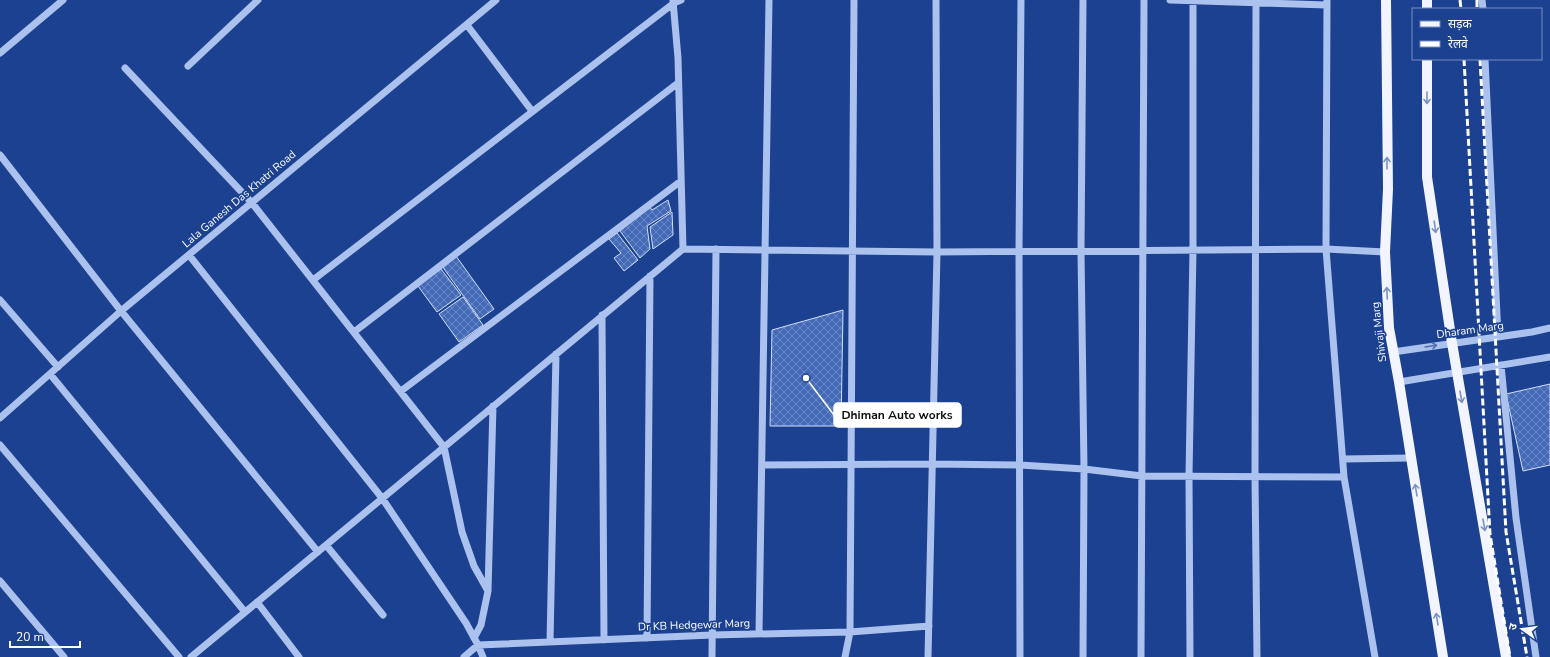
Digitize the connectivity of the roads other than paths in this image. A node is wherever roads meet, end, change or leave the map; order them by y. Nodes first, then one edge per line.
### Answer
1 (63, 0) edge
2 (258, 0) edge
3 (496, 0) edge
4 (769, 0) edge
5 (854, 0) edge
6 (936, 0) edge
7 (1021, 0) edge
8 (1083, 0) edge
9 (1144, 0) edge
10 (1170, 0) edge
11 (1193, 0) edge
12 (1386, 0) edge
13 (676, 1) edge
14 (1256, 1) edge
15 (1327, 2) edge
16 (467, 24) junction
17 (0, 53) edge
18 (1427, 60) edge
19 (1485, 60) edge
20 (188, 66) dead end
21 (125, 68) dead end
22 (678, 83) junction
23 (532, 111) junction
24 (0, 155) edge
25 (681, 181) junction
26 (252, 202) junction
27 (683, 249) junction
28 (716, 249) junction
29 (1255, 249) junction
30 (1326, 249) junction
31 (766, 250) junction
32 (1142, 250) junction
33 (1193, 250) junction
34 (853, 251) junction
35 (1020, 251) junction
36 (1081, 251) junction
37 (937, 252) junction
38 (1385, 252) junction
39 (189, 254) junction
40 (650, 276) junction
41 (313, 280) junction
42 (0, 300) edge
43 (121, 311) junction
44 (602, 315) junction
45 (1550, 328) edge
46 (354, 332) junction
47 (1498, 337) junction
48 (1452, 343) junction
49 (1393, 352) junction
50 (556, 354) junction
51 (1550, 357) edge
52 (1501, 365) junction
53 (58, 367) junction
54 (1457, 372) junction
55 (50, 374) junction
56 (1399, 382) junction
57 (401, 391) junction
58 (493, 406) junction
59 (0, 418) edge
60 (0, 445) edge
61 (444, 447) junction
62 (1411, 458) junction
63 (1343, 459) junction
64 (932, 464) junction
65 (762, 465) junction
66 (850, 465) junction
67 (1020, 465) junction
68 (1084, 469) junction
69 (1142, 476) junction
70 (1189, 476) junction
71 (1255, 477) junction
72 (1344, 477) junction
73 (382, 498) junction
74 (326, 545) junction
75 (318, 552) junction
76 (0, 581) edge
77 (488, 591) junction
78 (257, 602) junction
79 (245, 612) junction
80 (383, 615) dead end
81 (929, 626) junction
82 (850, 632) junction
83 (712, 634) junction
84 (759, 634) junction
85 (474, 638) junction
86 (647, 638) junction
87 (604, 640) junction
88 (550, 642) junction
89 (478, 645) junction
90 (199, 655) edge
91 (64, 657) edge
92 (179, 657) edge
93 (190, 657) edge
94 (299, 657) edge
95 (464, 657) edge
96 (483, 657) edge
97 (712, 657) edge
98 (845, 657) edge
99 (928, 657) edge
100 (1020, 657) edge
101 (1083, 657) edge
102 (1141, 657) edge
103 (1190, 657) edge
104 (1257, 657) edge
105 (1375, 657) edge
106 (1443, 657) edge
107 (1506, 657) edge
108 (1536, 657) edge

1 - 17 street
2 - 20 street
3 - 16 street, Lala Ganesh Das Khatri Road
4 - 31 street
5 - 34 street
6 - 37 street
7 - 35 street
8 - 36 street
9 - 32 street
10 - 11 street
11 - 14 street
11 - 33 street
38 -> 12 main road, Shivaji Marg
13 - 22 street
13 - 23 street
14 - 15 street
14 - 29 street
15 - 30 street
16 - 23 street
16 - 26 street, Lala Ganesh Das Khatri Road
18 -> 48 main road
19 - 47 street
21 - 26 street
22 - 25 street
22 - 46 street
23 - 41 street
24 - 43 street
25 - 27 street
25 - 57 street
26 - 39 street, Lala Ganesh Das Khatri Road
26 - 41 street
27 - 28 street
27 - 40 street
28 - 31 street
28 - 83 street
29 - 30 street
29 - 33 street
29 - 71 street
30 - 38 street
30 - 63 street
31 - 34 street
31 - 65 street
32 - 33 street
32 - 36 street
32 - 69 street
33 - 70 street
34 - 37 street
34 - 66 street
35 - 36 street
35 - 37 street
35 - 67 street
36 - 68 street
37 - 64 street
49 -> 38 main road, Shivaji Marg
39 - 43 street, Lala Ganesh Das Khatri Road
39 - 73 street
40 - 44 street
40 - 86 street
41 - 46 street
42 - 53 street
43 - 53 street, Lala Ganesh Das Khatri Road
43 - 75 street
44 - 50 street
44 - 87 street
45 - 47 street, Dharam Marg
46 - 57 street
47 - 48 street, Dharam Marg
49 -> 48 street, Dharam Marg
48 - 54 main road
49 - 56 main road, Shivaji Marg
50 - 58 street
50 - 88 street
51 - 52 street
52 - 54 street
52 - 108 street
53 - 55 street, Lala Ganesh Das Khatri Road
54 - 56 street
54 -> 107 main road
55 - 59 street, Lala Ganesh Das Khatri Road
55 - 79 street
56 - 62 main road, Shivaji Marg
57 - 61 street
58 - 61 street
58 - 77 street
60 - 92 street
61 - 73 street
61 - 77 street
62 - 63 street
106 -> 62 main road, Shivaji Marg
63 - 72 street
64 - 66 street
64 - 67 street
64 - 81 street
65 - 66 street
65 - 84 street
66 - 82 street
67 - 68 street
67 - 100 street
68 - 69 street
68 - 101 street
69 - 70 street
69 - 102 street
70 - 71 street
70 - 103 street
71 - 72 street
71 - 104 street
72 - 105 street
73 - 74 street
73 - 85 street
74 - 75 street
74 - 80 street
75 - 78 street
76 - 91 street
77 - 85 street
78 - 79 street
78 - 94 street
79 - 90 street
81 - 82 street, Dr KB Hedgewar Marg
81 - 99 street
82 - 84 street, Dr KB Hedgewar Marg
82 - 98 street
83 - 84 street, Dr KB Hedgewar Marg
83 - 86 street, Dr KB Hedgewar Marg
83 - 97 street
85 - 89 street
86 - 87 street, Dr KB Hedgewar Marg
87 - 88 street, Dr KB Hedgewar Marg
88 - 89 street, Dr KB Hedgewar Marg
89 - 95 street
89 - 96 street
90 - 93 street

